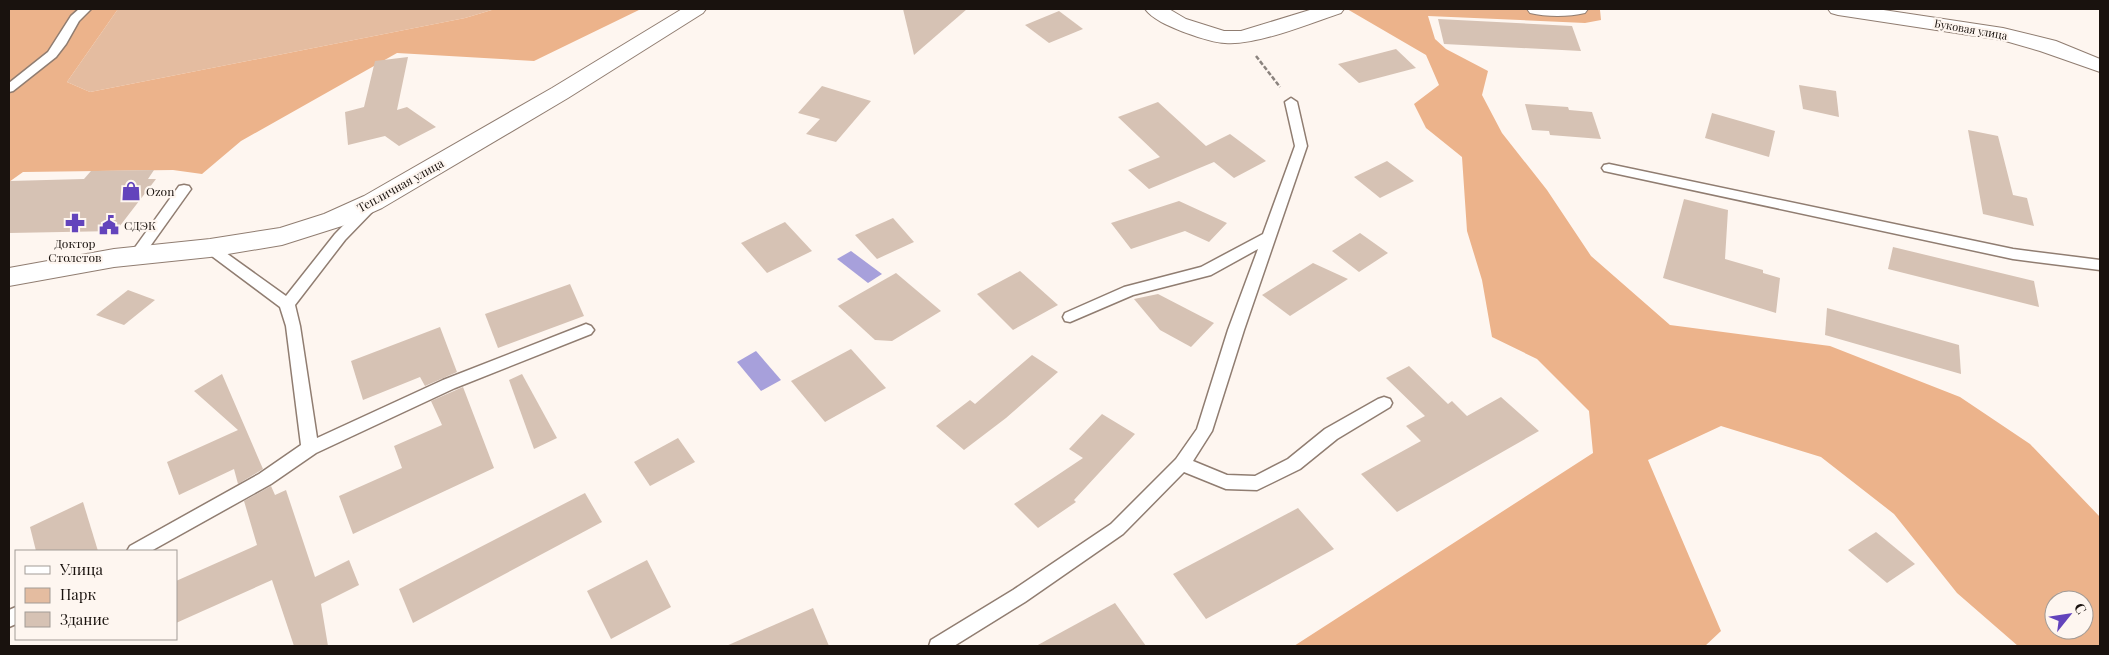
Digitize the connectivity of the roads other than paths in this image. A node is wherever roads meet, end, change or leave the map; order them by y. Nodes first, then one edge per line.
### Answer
1 (86, 9) edge
2 (696, 9) edge
3 (1154, 9) edge
4 (1334, 9) edge
5 (1537, 9) edge
6 (1578, 9) edge
7 (1838, 9) edge
8 (2100, 66) edge
9 (9, 88) edge
10 (1291, 102) road end
11 (1609, 168) dead end
12 (184, 189) dead end
13 (373, 202) junction
14 (1270, 236) junction
15 (210, 248) junction
16 (136, 256) junction
17 (2100, 265) edge
18 (9, 277) edge
19 (287, 304) junction
20 (1070, 317) dead end
21 (586, 330) dead end
22 (1384, 403) dead end
23 (310, 448) junction
24 (1182, 464) junction
25 (138, 550) edge
26 (938, 646) edge

1 - 9 lane
2 - 13 street, Тепличная улица
3 - 4 street
5 - 6 street
7 - 8 street, Буковая улица
10 - 14 lane
11 - 17 lane
12 - 16 lane
13 - 15 street, Тепличная улица
13 - 19 lane
14 - 20 lane
14 - 24 lane
15 - 16 street, Тепличная улица
15 - 19 lane
16 - 18 street, Тепличная улица
19 - 23 lane
21 - 23 lane
22 - 24 lane
23 - 25 lane
24 - 26 lane

